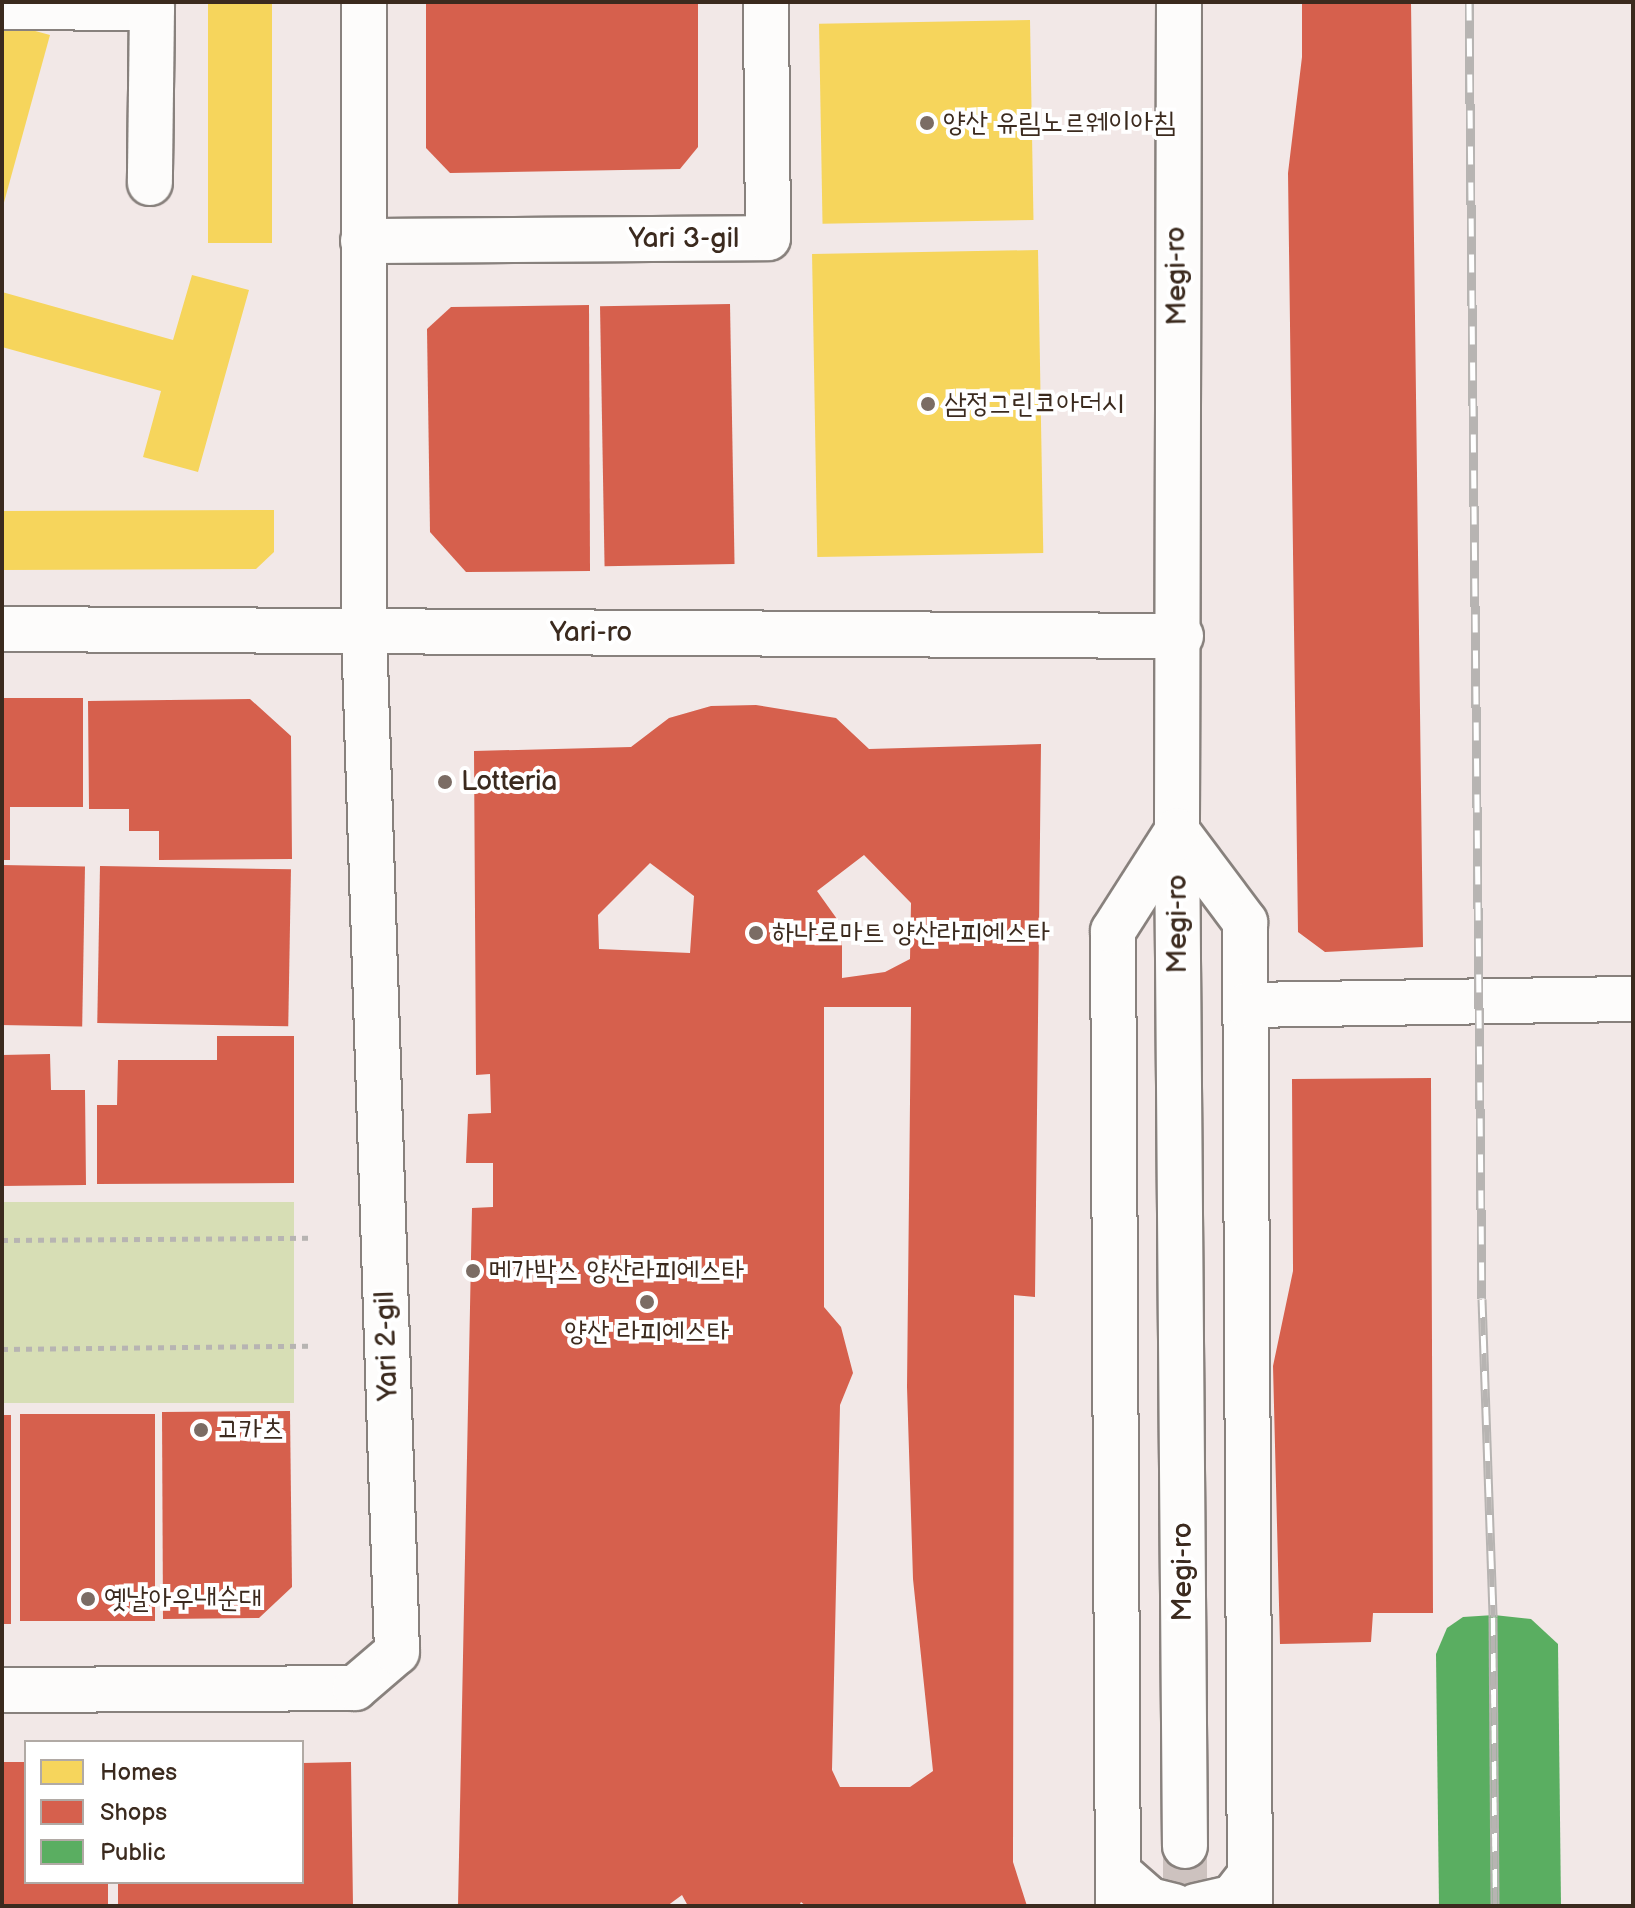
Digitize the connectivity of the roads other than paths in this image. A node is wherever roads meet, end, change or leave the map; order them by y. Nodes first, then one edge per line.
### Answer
1 (364, 2) edge
2 (766, 2) edge
3 (1179, 2) edge
4 (2, 7) edge
5 (150, 183) dead end
6 (363, 241) junction
7 (2, 629) edge
8 (364, 632) junction
9 (1181, 636) junction
10 (1177, 831) junction
11 (1633, 999) edge
12 (1247, 1005) junction
13 (2, 1690) edge
14 (1185, 1846) tunnel mouth
15 (1118, 1889) edge
16 (1250, 1890) edge
17 (1174, 1906) edge
18 (1196, 1906) edge

1 - 6 street
2 - 6 street, Yari 3-gil
3 - 9 street, Megi-ro
4 - 5 street
6 - 8 street
7 - 8 street, Yari-ro
8 - 9 street, Yari-ro
8 - 13 street, Yari 2-gil
9 - 10 street, Megi-ro
10 - 12 street
10 - 14 street, Megi-ro
10 - 15 street
11 - 12 street
12 - 16 street
15 - 17 street
16 - 18 street

